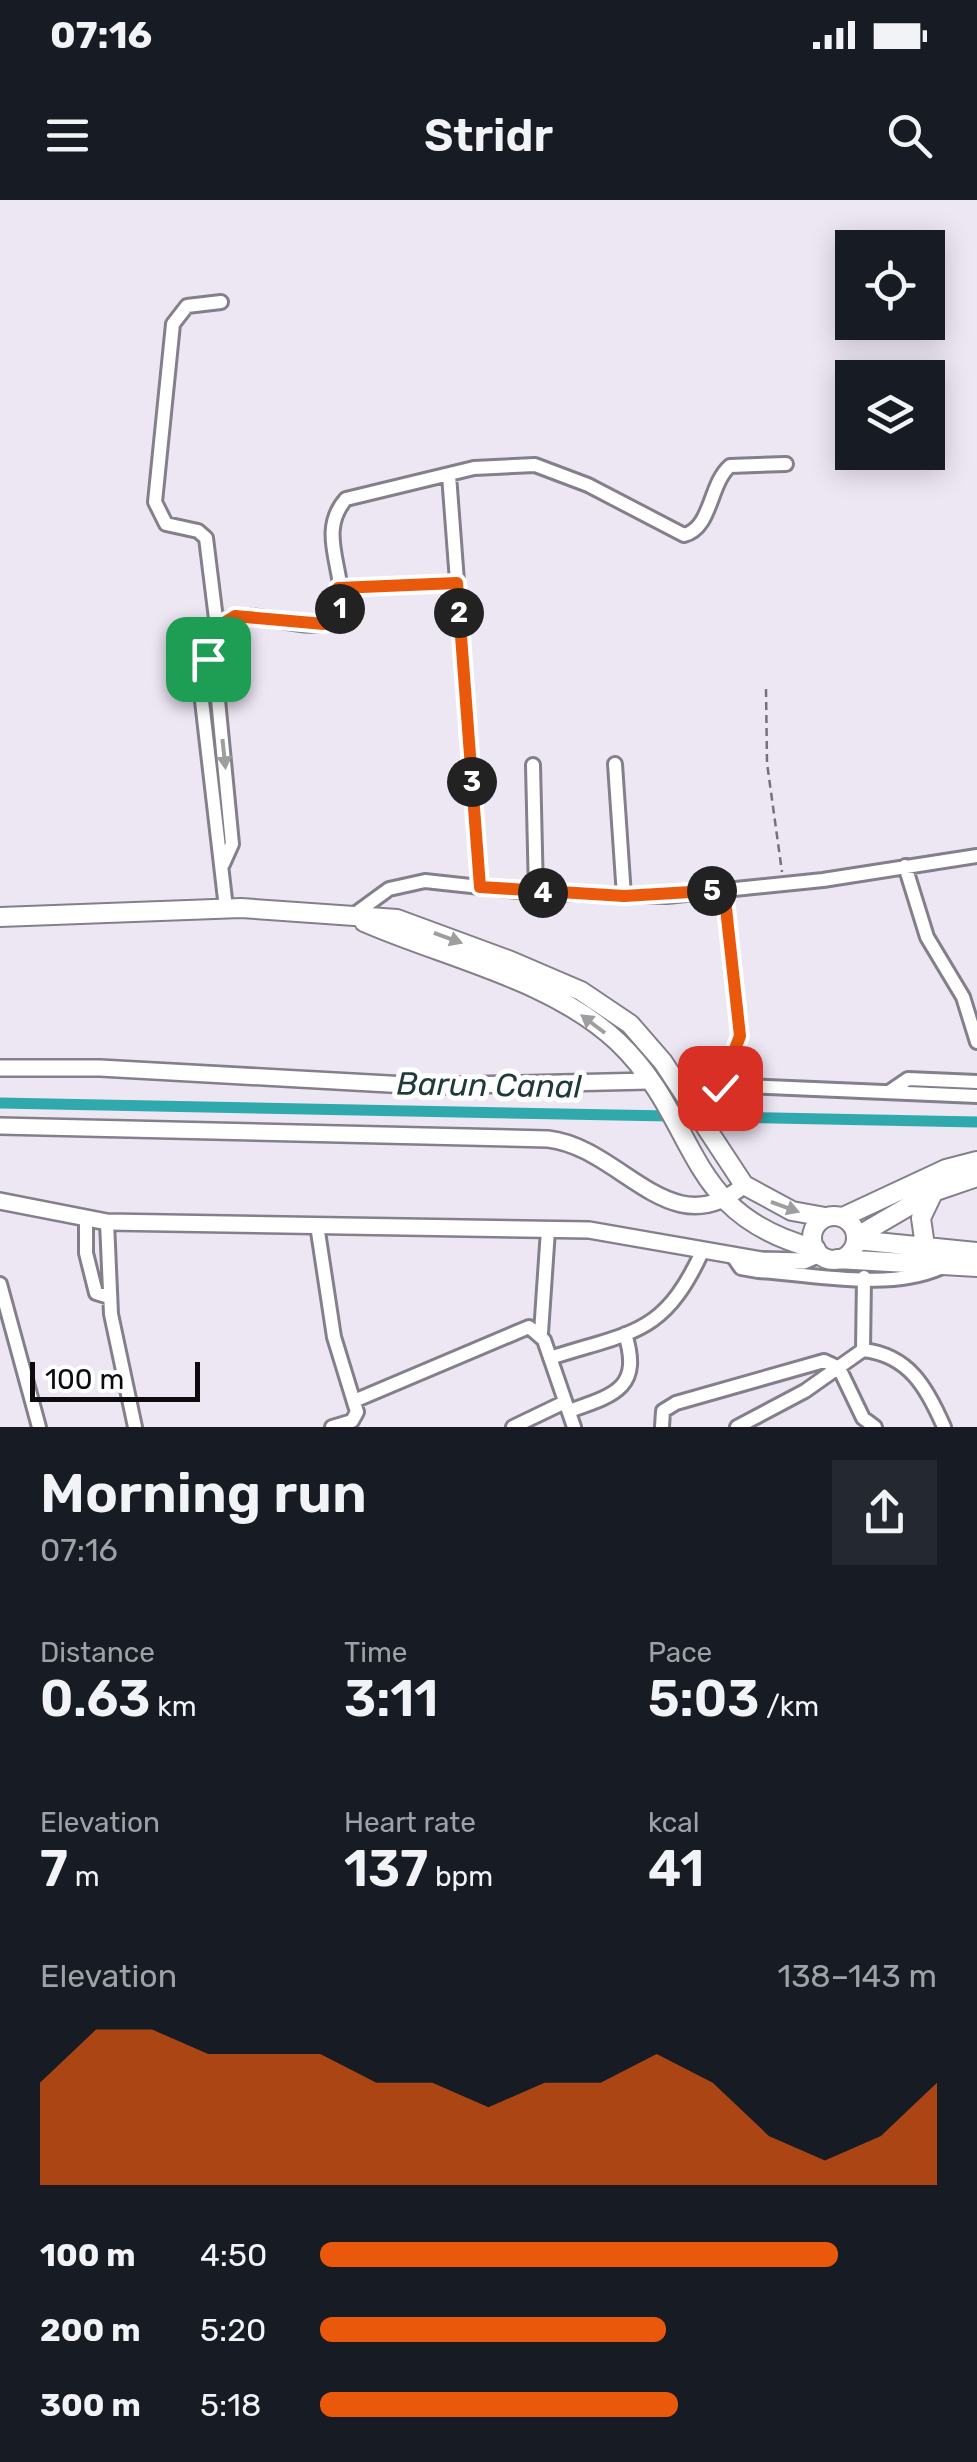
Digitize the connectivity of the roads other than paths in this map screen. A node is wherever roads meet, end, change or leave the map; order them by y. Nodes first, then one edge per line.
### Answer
1 (221, 302) dead end
2 (786, 464) dead end
3 (449, 474) junction
4 (457, 583) junction
5 (338, 588) junction
6 (217, 627) junction
7 (615, 764) dead end
8 (533, 765) dead end
9 (977, 856) edge
10 (905, 866) junction
11 (480, 887) junction
12 (724, 890) junction
13 (536, 893) junction
14 (624, 896) junction
15 (226, 908) junction
16 (0, 917) edge
17 (352, 918) junction
18 (977, 1042) edge
19 (0, 1068) edge
20 (977, 1082) edge
21 (653, 1088) junction
22 (720, 1088) junction
23 (680, 1089) junction
24 (888, 1092) junction
25 (977, 1096) edge
26 (0, 1126) edge
27 (977, 1162) edge
28 (977, 1177) edge
29 (744, 1185) junction
30 (933, 1192) junction
31 (0, 1201) edge
32 (724, 1203) junction
33 (86, 1218) junction
34 (834, 1218) junction
35 (107, 1222) junction
36 (317, 1225) junction
37 (548, 1230) junction
38 (856, 1239) junction
39 (925, 1246) junction
40 (702, 1252) junction
41 (977, 1252) edge
42 (824, 1254) junction
43 (732, 1256) junction
44 (947, 1265) junction
45 (977, 1267) edge
46 (864, 1277) junction
47 (0, 1284) edge
48 (109, 1296) junction
49 (541, 1333) junction
50 (625, 1334) junction
51 (863, 1350) junction
52 (550, 1358) junction
53 (840, 1368) junction
54 (354, 1401) junction
55 (567, 1406) junction
56 (39, 1427) edge
57 (135, 1427) edge
58 (332, 1427) edge
59 (513, 1427) edge
60 (574, 1427) edge
61 (662, 1427) edge
62 (737, 1427) edge
63 (875, 1427) edge
64 (944, 1427) edge

1 - 6 street
2 - 3 street
3 - 4 street
3 - 5 street
4 - 5 street
4 - 11 street
5 - 6 street
6 - 15 street
7 - 14 street
8 - 13 street
9 - 10 street
10 - 12 street
10 - 18 street
11 - 13 street
11 - 17 street
12 - 14 street
12 - 22 street
13 - 14 street
15 - 16 highway
15 - 17 highway
21 -> 17 highway
17 -> 23 highway
19 - 21 main road
20 - 24 street
21 - 32 highway
22 - 23 street
22 - 24 street
23 - 29 highway
24 - 25 street
26 - 32 main road
27 - 34 highway
28 - 30 highway
29 - 32 main road
29 -> 34 highway
30 - 38 highway
30 - 39 highway
31 - 33 main road
32 - 42 highway
33 - 35 main road
33 - 48 street
34 - 38 highway
34 - 42 highway
35 - 36 main road
35 - 48 street
36 - 37 main road
36 - 54 street
37 - 40 main road
37 - 49 street
38 - 39 highway
38 - 42 highway
39 - 41 highway
40 - 43 main road
40 - 50 street
42 - 43 main road
42 - 44 highway
43 - 46 street
44 - 45 highway
44 - 46 street
46 - 51 street
47 - 56 street
48 - 57 street
49 - 52 street
49 - 54 street
50 - 52 street
50 - 55 street
51 - 53 street
51 - 64 street
52 - 55 street
53 - 61 street
53 - 62 street
53 - 63 street
54 - 58 street
55 - 59 street
55 - 60 street

